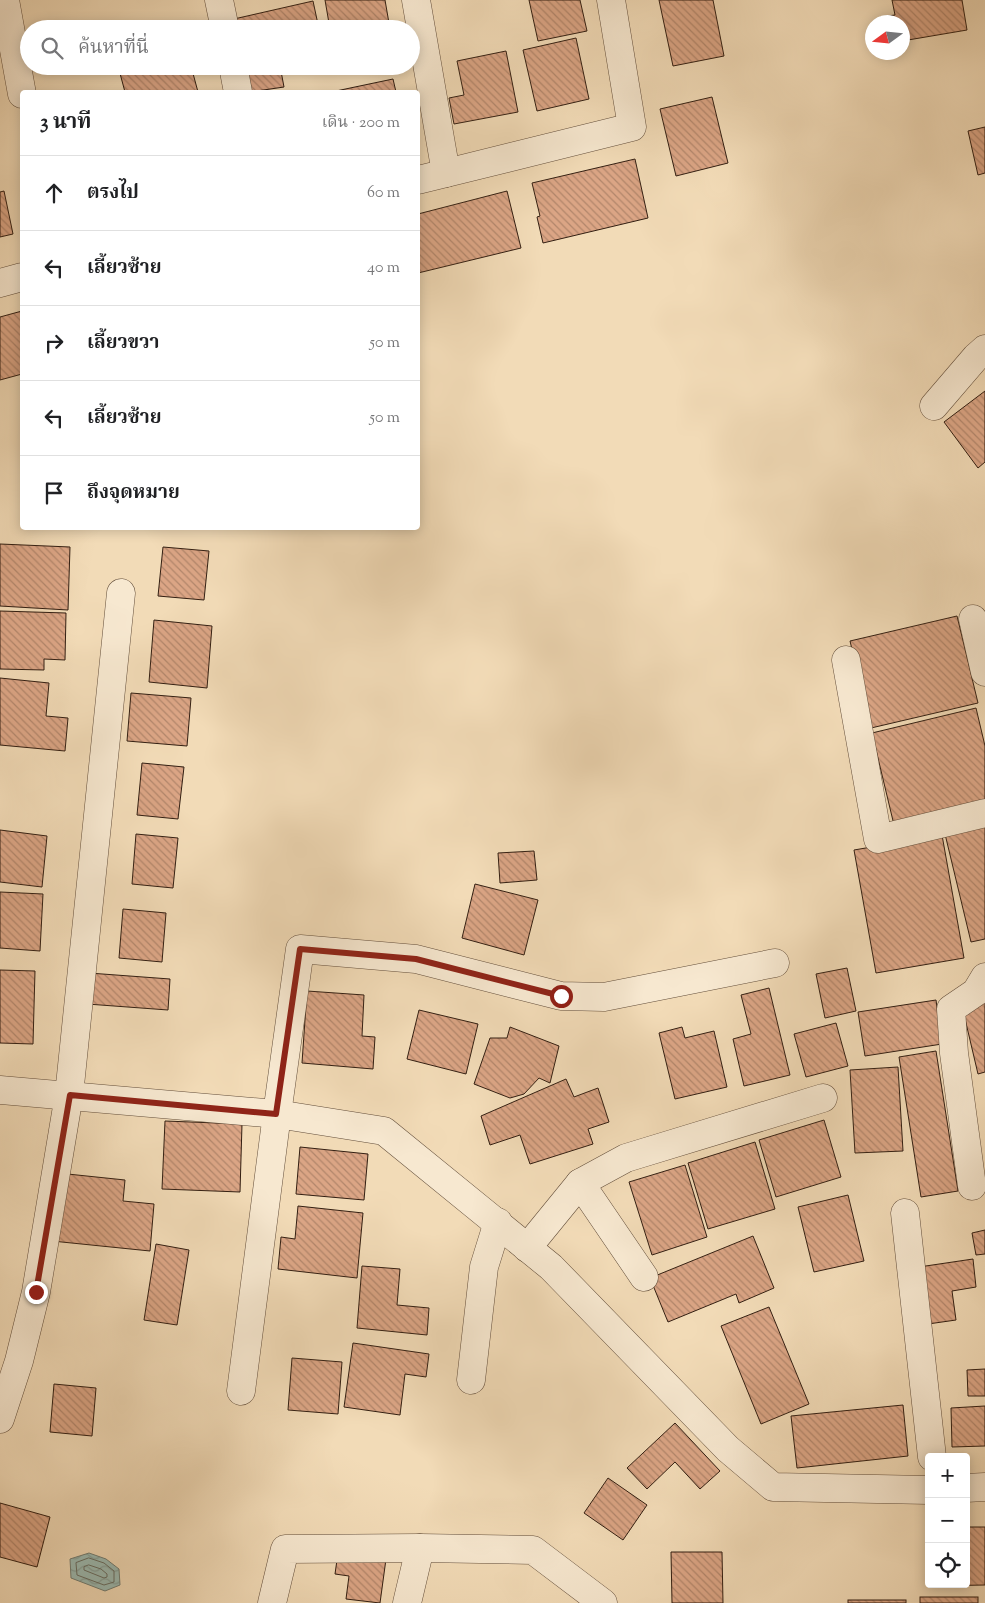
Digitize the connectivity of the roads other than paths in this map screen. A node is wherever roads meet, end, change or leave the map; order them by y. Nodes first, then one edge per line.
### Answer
1 (5, 0) edge
2 (219, 0) edge
3 (416, 0) edge
4 (611, 0) edge
5 (223, 20) edge
6 (419, 20) edge
7 (420, 23) edge
8 (235, 75) edge
9 (21, 90) edge
10 (238, 90) edge
11 (446, 173) junction
12 (420, 180) edge
13 (20, 278) edge
14 (0, 283) edge
15 (982, 358) edge
16 (934, 406) dead end
17 (121, 593) dead end
18 (973, 619) dead end
19 (846, 660) dead end
20 (985, 672) edge
21 (985, 813) edge
22 (775, 963) dead end
23 (985, 977) edge
24 (0, 1090) edge
25 (70, 1095) junction
26 (823, 1098) dead end
27 (276, 1114) junction
28 (580, 1184) junction
29 (972, 1186) dead end
30 (905, 1213) dead end
31 (498, 1222) junction
32 (527, 1248) junction
33 (644, 1277) dead end
34 (471, 1380) dead end
35 (241, 1391) dead end
36 (0, 1419) edge
37 (932, 1453) edge
38 (985, 1487) edge
39 (970, 1488) edge
40 (925, 1490) edge
41 (420, 1548) junction
42 (272, 1603) edge
43 (407, 1603) edge
44 (603, 1603) edge

1 - 9 street
2 - 5 street
3 - 6 street
4 - 11 street
7 - 11 street
8 - 10 street
11 - 12 street
13 - 14 street
15 - 16 street
17 - 25 street
18 - 20 street
19 - 21 street
22 - 27 street
23 - 29 street
24 - 25 street
25 - 27 street
25 - 36 street
26 - 28 street
27 - 31 street
27 - 35 street
28 - 32 street
28 - 33 street
30 - 37 street
31 - 32 street
31 - 34 street
32 - 40 street
38 - 39 street
41 - 42 street
41 - 43 street
41 - 44 street

